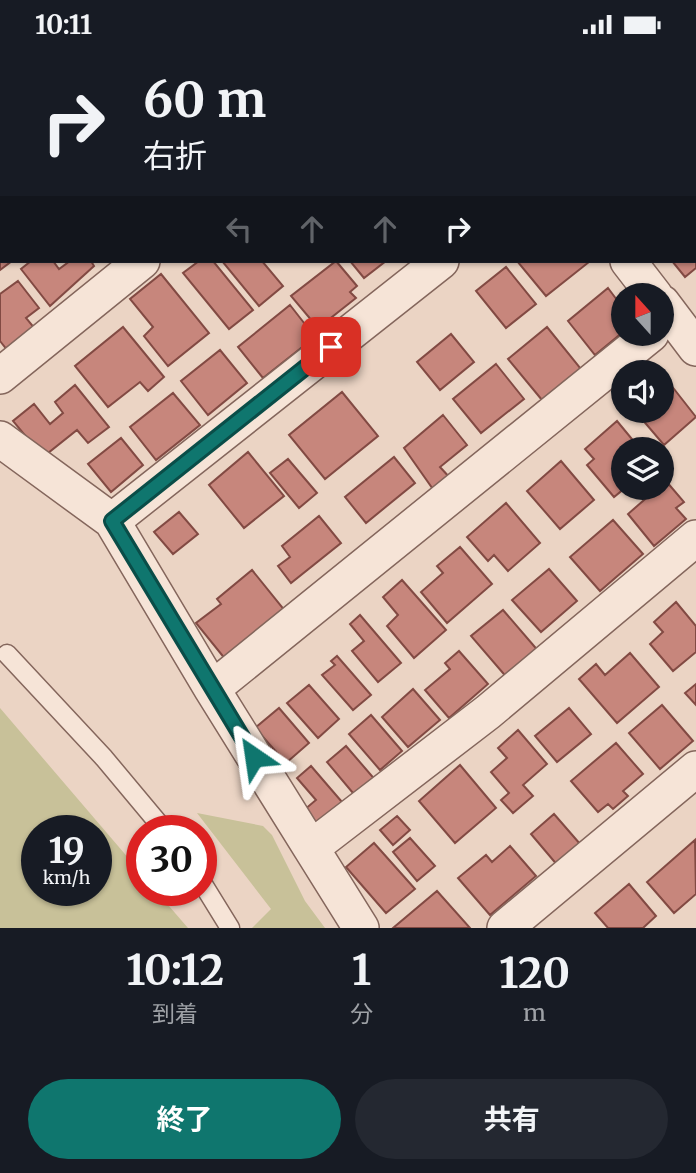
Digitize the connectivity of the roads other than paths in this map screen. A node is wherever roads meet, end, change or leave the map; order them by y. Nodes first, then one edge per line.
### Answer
1 (140, 263) edge
2 (438, 263) edge
3 (629, 263) edge
4 (644, 283) edge
5 (674, 322) edge
6 (625, 347) edge
7 (696, 348) edge
8 (0, 376) edge
9 (0, 439) edge
10 (112, 521) junction
11 (696, 537) edge
12 (7, 654) dead end
13 (212, 689) junction
14 (696, 769) edge
15 (152, 815) edge
16 (311, 848) junction
17 (216, 906) edge
18 (230, 928) edge
19 (361, 928) edge
20 (505, 928) edge

1 - 8 street
2 - 10 street
3 - 4 street
5 - 7 street
6 - 13 street
9 - 10 street
10 - 13 street
11 - 16 street
12 - 15 lane
13 - 16 street
14 - 20 street
16 - 19 street
17 - 18 lane

